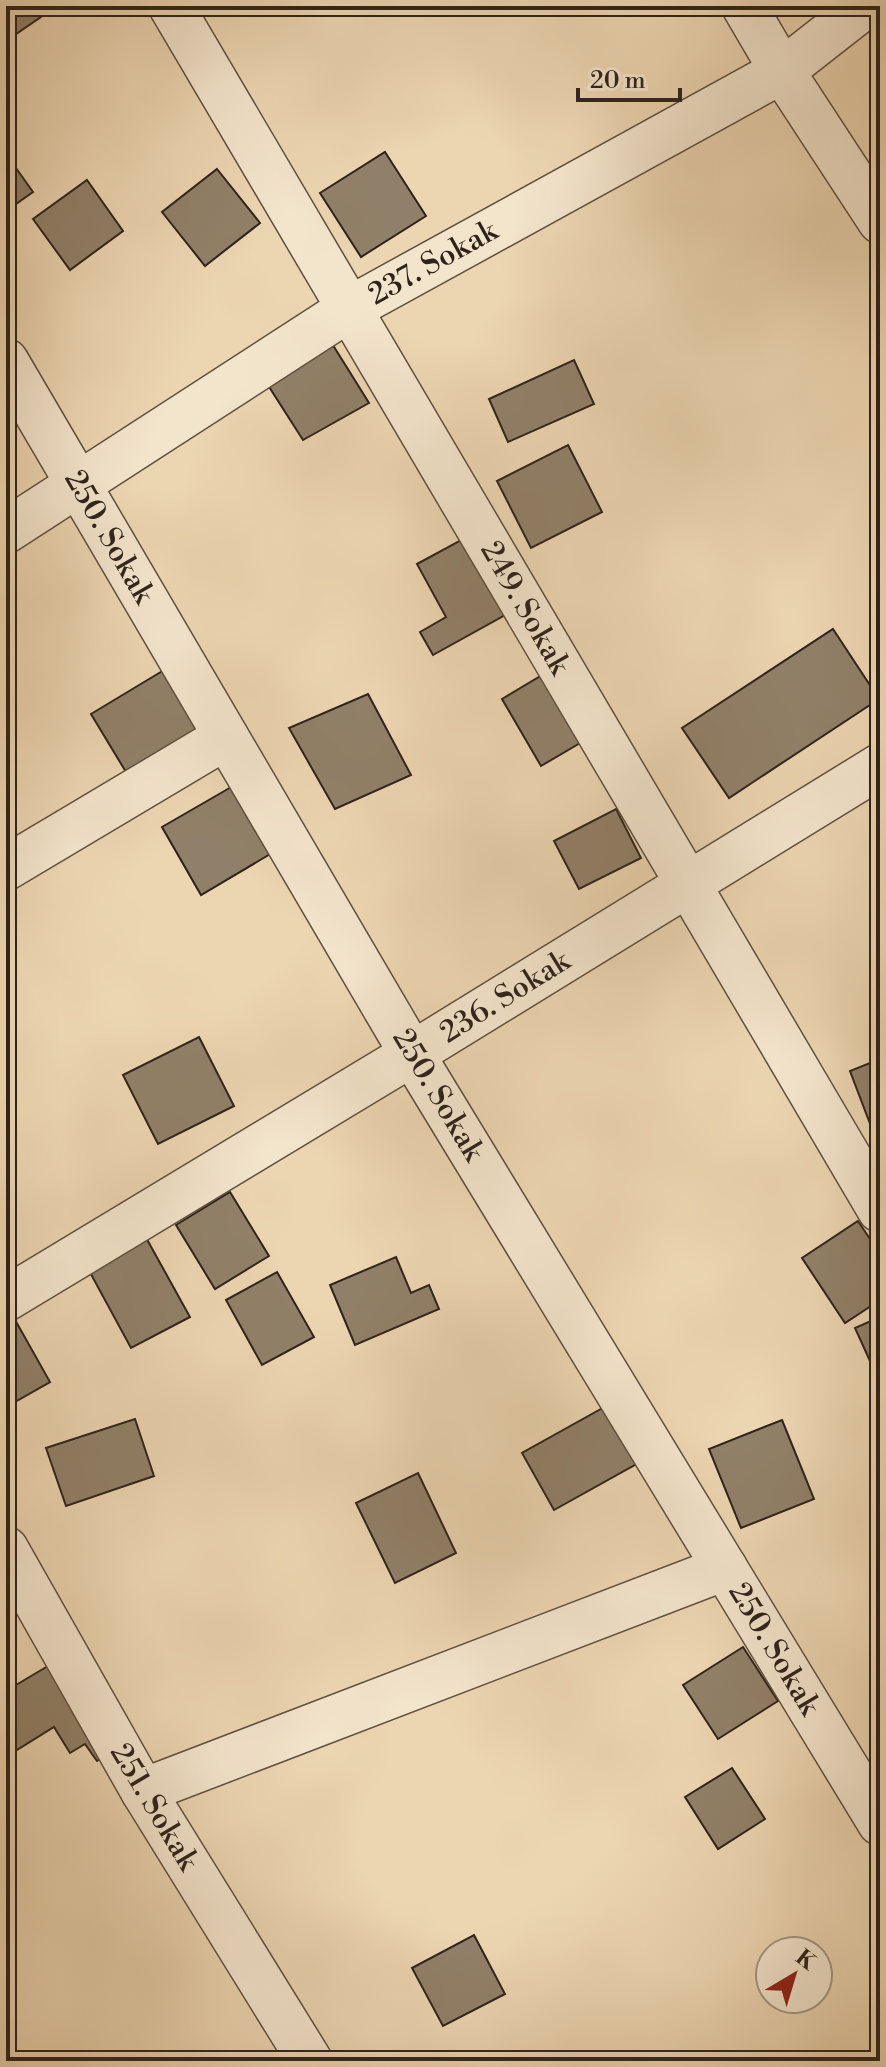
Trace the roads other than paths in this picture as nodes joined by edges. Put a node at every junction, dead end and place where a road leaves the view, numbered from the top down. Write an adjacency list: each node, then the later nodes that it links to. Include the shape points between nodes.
1 (171, 6): 6 (street, 249. Sokak)
2 (744, 6): 4 (street)
3 (865, 6): 4 (street, 237. Sokak)
4 (782, 71): 5 (street); 6 (street, 237. Sokak)
5 (880, 221)
6 (349, 309): 8 (street, 237. Sokak); 13 (street, 249. Sokak)
7 (6, 361): 8 (street, 250. Sokak)
8 (79, 486): 9 (street, 237. Sokak); 10 (street, 250. Sokak)
9 (6, 531)
10 (226, 737): 12 (street); 14 (street, 250. Sokak)
11 (880, 766): 13 (street, 236. Sokak)
12 (6, 868)
13 (688, 885): 14 (street, 236. Sokak); 15 (street, 249. Sokak)
14 (412, 1054): 16 (street, 236. Sokak); 18 (street, 250. Sokak)
15 (880, 1210)
16 (6, 1299)
17 (6, 1549): 19 (street, 251. Sokak)
18 (725, 1568): 19 (street); 20 (street, 250. Sokak)
19 (143, 1791): 21 (street, 251. Sokak)
20 (880, 1823)
21 (310, 2061)

